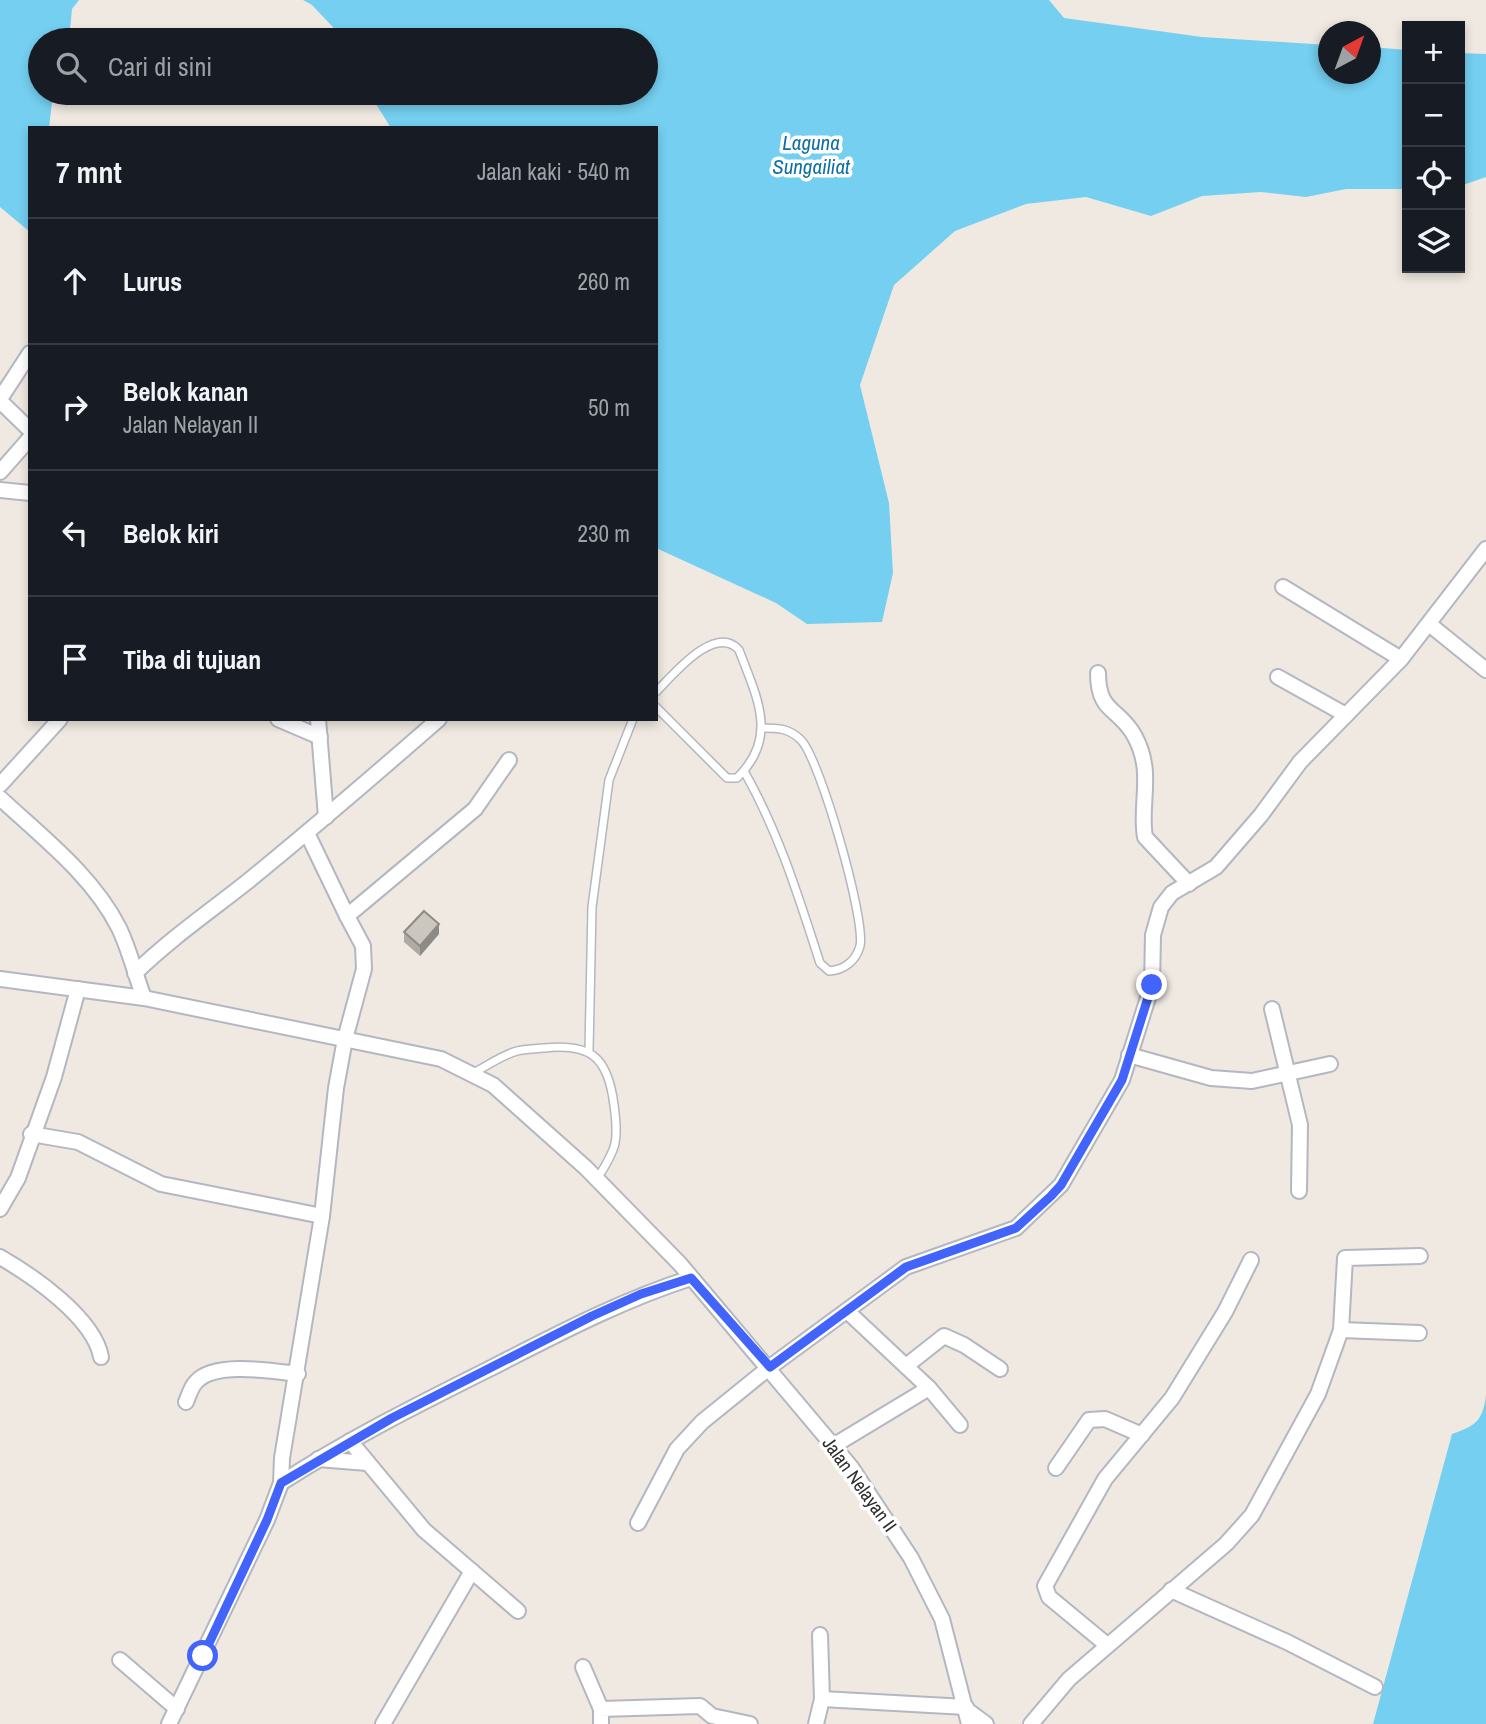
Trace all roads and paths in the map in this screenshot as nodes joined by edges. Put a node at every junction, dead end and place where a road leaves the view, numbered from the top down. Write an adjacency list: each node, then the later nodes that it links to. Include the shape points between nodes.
1 (28, 356): 2 (street)
2 (0, 400): 3 (street)
3 (28, 428)
4 (28, 440): 5 (street)
5 (0, 472)
6 (0, 490): 7 (street)
7 (28, 494)
8 (1486, 549): 10 (street)
9 (1283, 587): 11 (street)
10 (1429, 624): 11 (street); 12 (street)
11 (1401, 659): 17 (street)
12 (1485, 669)
13 (1098, 673): 31 (street, via 1098,694 1136,741 1147,780 1145,837)
14 (1278, 677): 17 (street)
15 (658, 690): 23 (lane, via 701,649 731,643 741,656)
16 (658, 709): 26 (lane, via 722,776 732,779)
17 (1346, 715): 31 (street, via 1300,762 1216,867)
18 (58, 721): 27 (street)
19 (283, 721): 24 (street)
20 (318, 721): 24 (street)
21 (437, 721): 29 (street)
22 (632, 721): 39 (lane, via 607,792 592,907)
23 (762, 728): 26 (lane, via 756,756); 26 (lane, via 786,729 811,751 858,915 860,944 841,970 829,971 820,963 787,859)
24 (320, 737): 29 (street)
25 (509, 760): 32 (street, via 475,809)
26 (744, 771)
27 (0, 785)
28 (0, 798): 33 (street, via 90,885 118,925)
29 (326, 817): 30 (street)
30 (307, 833): 32 (street); 33 (street, via 169,940)
31 (1189, 884): 40 (street, via 1172,893 1155,921 1152,985)
32 (347, 916): 38 (street, via 363,946 364,969)
33 (135, 973): 36 (street)
34 (0, 979): 35 (street, Jalan Nelayan II)
35 (78, 989): 36 (street, Jalan Nelayan II); 44 (street, via 54,1077)
36 (144, 999): 38 (street, Jalan Nelayan II)
37 (1272, 1009): 43 (street)
38 (345, 1039): 42 (street, Jalan Nelayan II, via 441,1059); 48 (street)
39 (589, 1050): 42 (lane, via 565,1046 516,1051); 45 (lane, via 605,1068 619,1136 615,1152)
40 (1129, 1055): 43 (street, via 1211,1078 1252,1081); 53 (street, via 1122,1080 1061,1185 1029,1218 1005,1232 914,1262)
41 (1330, 1064): 43 (street)
42 (473, 1073): 45 (street, Jalan Nelayan II, via 537,1122)
43 (1287, 1073): 46 (street, via 1300,1125)
44 (31, 1135): 47 (street, via 18,1178); 48 (street, via 78,1142 161,1184)
45 (597, 1179): 52 (street, Jalan Nelayan II)
46 (1299, 1191)
47 (0, 1209)
48 (322, 1216): 60 (street)
49 (1420, 1256): 54 (street, via 1345,1258)
50 (0, 1257): 56 (street, via 38,1280 90,1332)
51 (1251, 1260): 64 (street, via 1172,1398)
52 (686, 1272): 58 (street, Jalan Nelayan II); 65 (street)
53 (847, 1311): 57 (street); 58 (street)
54 (1340, 1330): 55 (street); 73 (street, via 1318,1394 1252,1515 1226,1544)
55 (1419, 1333)
56 (101, 1357)
57 (906, 1366): 59 (street, via 944,1336); 61 (street)
58 (770, 1367): 66 (street, Jalan Nelayan II); 71 (street, via 702,1422 677,1449)
59 (1000, 1369)
60 (298, 1374): 62 (street, via 251,1369 215,1373 194,1384); 70 (street)
61 (929, 1388): 63 (street); 66 (street)
62 (186, 1402)
63 (960, 1425)
64 (1142, 1435): 69 (street, via 1105,1419 1089,1420); 76 (street, via 1105,1479 1045,1586 1049,1597)
65 (350, 1441): 67 (street); 68 (street)
66 (833, 1446): 83 (street, Jalan Nelayan II, via 911,1558 942,1619)
67 (318, 1458): 68 (street); 70 (street)
68 (367, 1463): 72 (street, via 424,1530)
69 (1056, 1468)
70 (281, 1471): 81 (street, via 237,1587)
71 (638, 1522)
72 (472, 1571): 74 (street); 85 (street)
73 (1171, 1590): 76 (street); 79 (street)
74 (518, 1611)
75 (820, 1635): 80 (street)
76 (1107, 1645): 90 (street, via 1069,1679)
77 (120, 1660): 81 (street)
78 (583, 1667): 82 (street)
79 (1374, 1687)
80 (822, 1699): 83 (street); 88 (street)
81 (177, 1709): 84 (street)
82 (601, 1709): 86 (street); 87 (street, via 700,1706 712,1716)
83 (967, 1713): 89 (street)
84 (169, 1724)
85 (383, 1724)
86 (601, 1724)
87 (750, 1724)
88 (817, 1724)
89 (986, 1724)
90 (1031, 1724)

